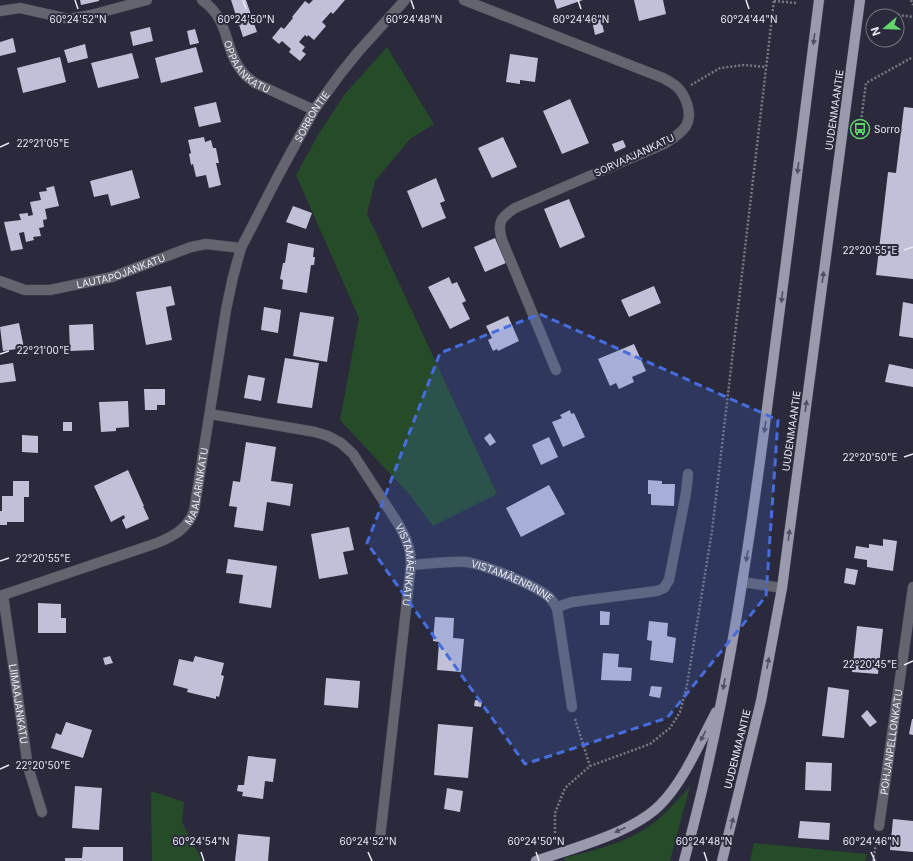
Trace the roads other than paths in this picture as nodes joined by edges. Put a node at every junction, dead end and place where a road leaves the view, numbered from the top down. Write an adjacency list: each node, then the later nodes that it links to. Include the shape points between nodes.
1 (147, 0): 7 (street, via 69,19 20,8)
2 (202, 0): 8 (street, OPPAANKATU, via 217,14 235,60 247,77)
3 (405, 0): 8 (street, SORRONTIE, via 354,57)
4 (464, 0): 11 (street, SORVAAJANKATU, via 663,78 680,90 689,113 686,126 677,136 664,144 515,208 501,219 499,229 502,240)
5 (819, 0): 15 (main road, one-way to 15, via 773,368)
6 (860, 0): 17 (main road, UUDENMAANTIE, one-way to 6)
7 (0, 11)
8 (314, 110): 9 (street, SORRONTIE)
9 (241, 248): 10 (street, LAUTAPOJANKATU, via 206,244 190,247 112,277 50,290 25,290); 12 (street, MAALARINKATU, via 226,310)
10 (0, 281)
11 (556, 370)
12 (210, 414): 14 (street, VISTAMÄENKATU, via 315,432 341,443 353,454 399,525 410,552); 18 (street, MAALARINKATU, via 194,511 184,529 157,543)
13 (688, 474): 19 (street, via 669,580 664,588 572,602)
14 (411, 565): 19 (street, VISTAMÄENRINNE, via 464,562 487,567 540,592 550,598); 24 (street, VISTAMÄENKATU)
15 (742, 582): 17 (street); 20 (main road, one-way to 20)
16 (913, 587): 23 (street, POHJANPELLONKATU)
17 (782, 588): 27 (main road, UUDENMAANTIE, one-way to 17, via 761,701)
18 (2, 595): 22 (street, LIIMAAJANKATU, via 28,767)
19 (557, 608): 21 (street, VISTAMÄENRINNE)
20 (721, 701): 25 (main road, one-way to 25, via 678,781 660,806 640,821 616,832); 26 (main road, via 700,804)
21 (572, 707)
22 (42, 812)
23 (879, 826)
24 (380, 838)
25 (536, 861)
26 (684, 861)
27 (722, 861)

